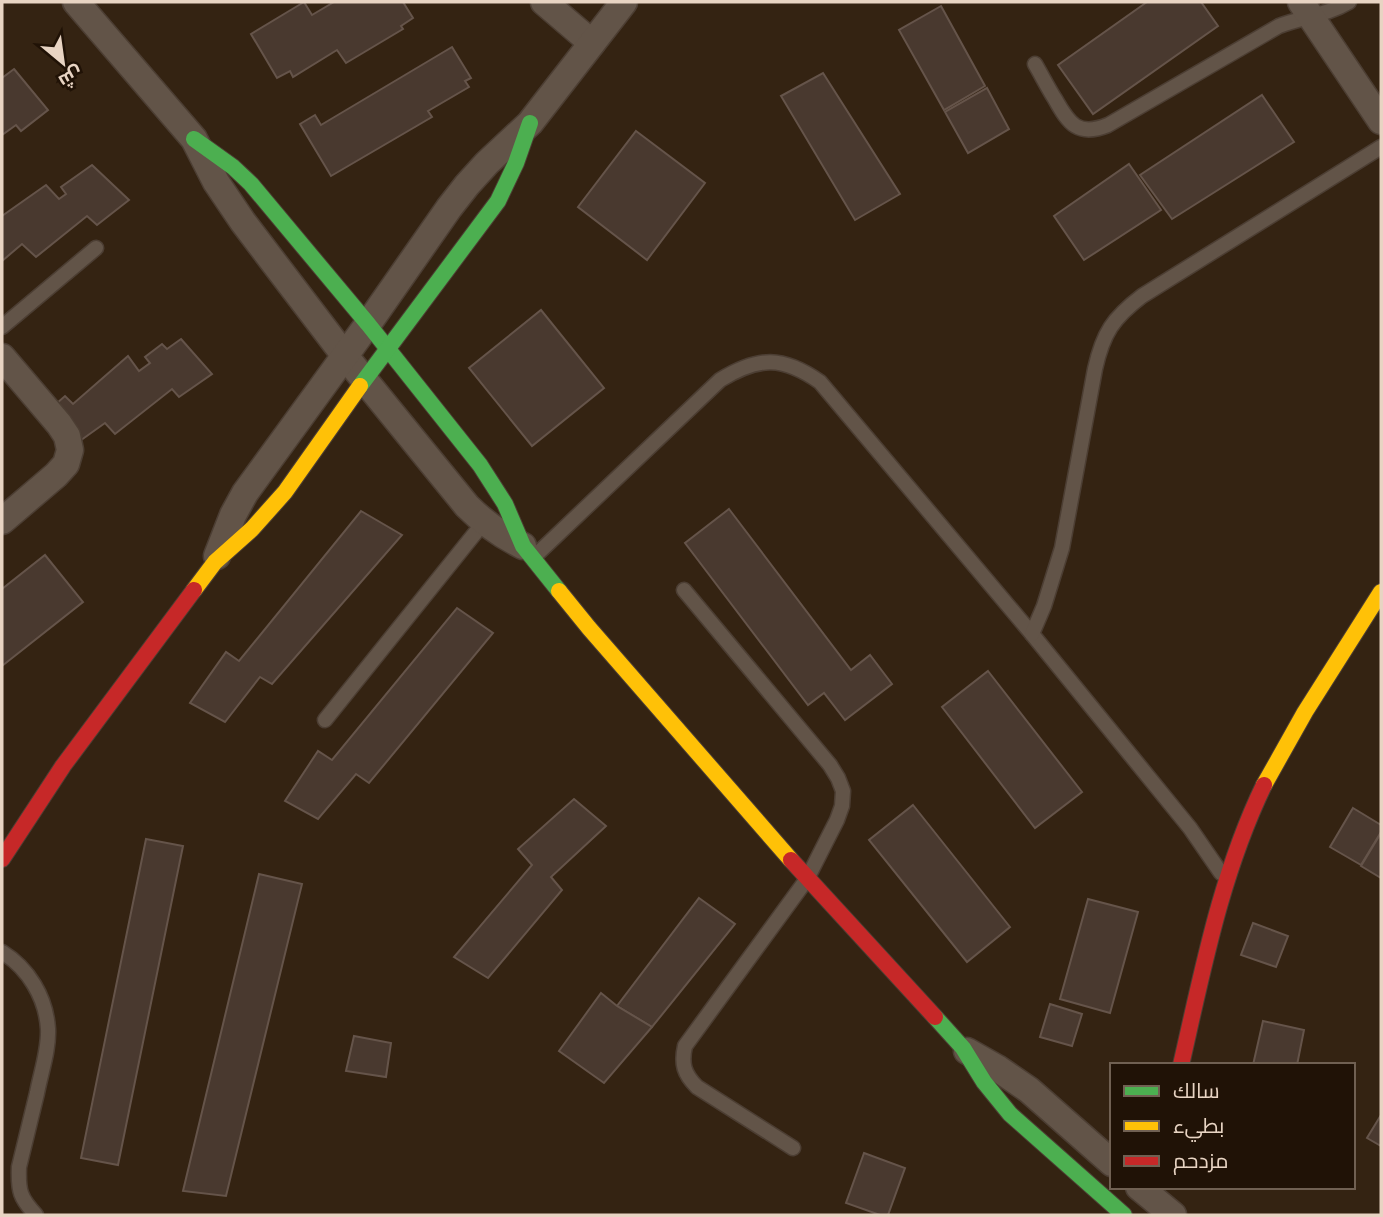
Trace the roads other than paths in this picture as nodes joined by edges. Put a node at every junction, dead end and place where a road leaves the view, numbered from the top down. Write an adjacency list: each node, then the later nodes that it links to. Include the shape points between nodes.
1 (76, 2): 10 (street)
2 (544, 2): 6 (street)
3 (624, 2): 6 (street)
4 (1349, 2): 5 (lane, via 1334,10)
5 (1306, 10): 7 (lane, via 1097,130 1084,130 1064,117); 8 (street)
6 (592, 43): 9 (street)
7 (1035, 64)
8 (1381, 121)
9 (530, 123): 13 (street, via 467,185); 15 (street, via 523,150 498,201)
10 (194, 139): 13 (street, via 251,184); 16 (street, via 229,203)
11 (1381, 147): 25 (lane, via 1142,296 1110,327 1095,369 1062,548)
12 (96, 248): 14 (lane)
13 (368, 324): 15 (street); 16 (street)
14 (2, 327)
15 (387, 349): 18 (street); 21 (street, via 493,484)
16 (345, 356): 18 (street); 22 (street, via 245,493)
17 (2, 357): 19 (street, via 59,424 70,450 56,475)
18 (365, 380): 20 (street); 22 (street, via 269,511)
19 (2, 521)
20 (484, 522): 21 (street); 26 (lane)
21 (528, 552): 25 (lane, via 720,380 760,363 782,363 820,382); 28 (street)
22 (215, 562): 27 (street, via 63,766)
23 (684, 590): 28 (lane, via 838,778 842,806)
24 (1381, 592): 29 (street, via 1279,757)
25 (1032, 634): 29 (lane, via 1190,828)
26 (325, 720)
27 (2, 859)
28 (807, 879): 31 (street); 33 (lane, via 685,1046 682,1058 697,1087)
29 (1226, 880): 32 (street)
30 (2, 952): 37 (lane, via 31,979 48,1028 46,1055 19,1167 24,1202)
31 (963, 1048): 34 (street, via 1029,1090); 38 (street, via 1010,1114)
32 (1181, 1063)
33 (793, 1148)
34 (1110, 1161)
35 (1141, 1189): 38 (street)
36 (1143, 1189): 39 (street)
37 (36, 1215)
38 (1126, 1215)
39 (1173, 1215)

